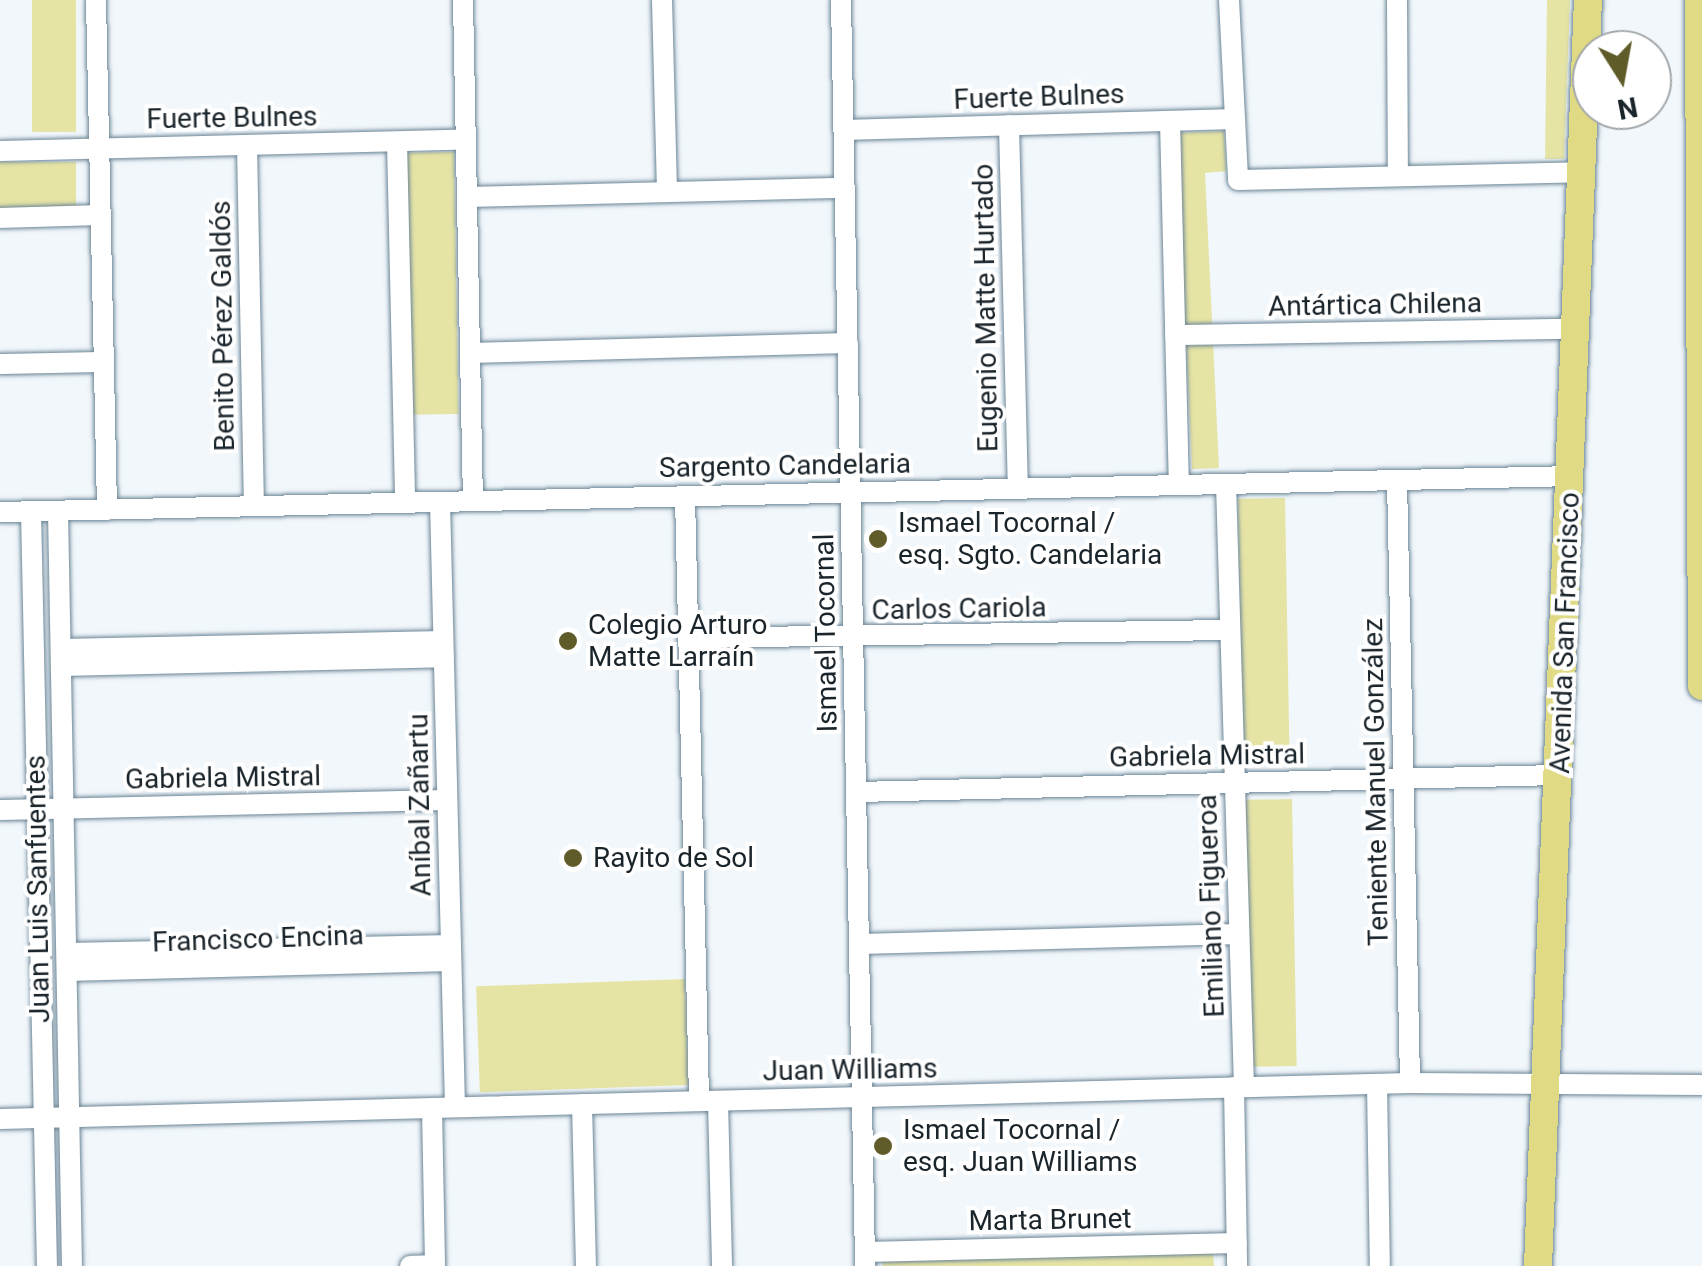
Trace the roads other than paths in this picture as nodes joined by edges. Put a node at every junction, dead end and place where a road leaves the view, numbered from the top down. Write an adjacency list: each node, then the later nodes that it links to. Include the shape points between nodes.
1 (96, 0): 16 (street)
2 (463, 0): 13 (street)
3 (662, 0): 22 (street)
4 (841, 0): 12 (street, Ismael Tocornal)
5 (1230, 0): 9 (street)
6 (1397, 0): 19 (street)
7 (1588, 0): 18 (main road, Avenida San Francisco)
8 (1699, 0): 21 (main road)
9 (1236, 119): 10 (street, Fuerte Bulnes); 19 (street, via 1238,180)
10 (1170, 121): 11 (street, Fuerte Bulnes); 27 (street)
11 (1008, 125): 12 (street, Fuerte Bulnes); 36 (street, Eugenio Matte Hurtado)
12 (844, 130): 20 (street, Ismael Tocornal)
13 (466, 140): 14 (street, Fuerte Bulnes); 23 (street)
14 (397, 142): 15 (street, Fuerte Bulnes); 41 (street)
15 (247, 145): 16 (street, Fuerte Bulnes); 43 (street, Benito Pérez Galdós)
16 (99, 149): 17 (street, Fuerte Bulnes); 24 (street)
17 (0, 152)
18 (1582, 172): 19 (street); 26 (main road, Avenida San Francisco)
19 (1398, 176)
20 (845, 188): 22 (street); 28 (street, Ismael Tocornal)
21 (1701, 191): 42 (main road)
22 (666, 192): 23 (street)
23 (467, 197): 29 (street)
24 (100, 215): 25 (street); 30 (street)
25 (0, 218)
26 (1576, 329): 27 (street, Antártica Chilena); 32 (main road, Avenida San Francisco)
27 (1175, 335): 35 (street)
28 (848, 343): 29 (street); 37 (street, Ismael Tocornal)
29 (470, 354): 39 (street)
30 (103, 362): 31 (street); 44 (street)
31 (0, 364)
32 (1571, 476): 33 (street, Sargento Candelaria); 54 (main road, Avenida San Francisco)
33 (1397, 480): 34 (street, Sargento Candelaria); 55 (street, Teniente Manuel González)
34 (1226, 484): 35 (street, Sargento Candelaria); 48 (street, Emiliano Figueroa)
35 (1179, 485): 36 (street, Sargento Candelaria)
36 (1018, 488): 37 (street, Sargento Candelaria)
37 (851, 492): 38 (street, Sargento Candelaria); 49 (street, Ismael Tocornal)
38 (685, 496): 39 (street, Sargento Candelaria); 50 (street)
39 (473, 501): 40 (street, Sargento Candelaria)
40 (440, 502): 41 (street, Sargento Candelaria); 51 (street, Aníbal Zañartu)
41 (404, 503): 43 (street, Sargento Candelaria)
42 (1701, 504): 53 (main road)
43 (254, 506): 44 (street, Sargento Candelaria)
44 (106, 510): 46 (street, Sargento Candelaria)
45 (31, 511): 46 (street, Sargento Candelaria); 47 (street, Sargento Candelaria); 61 (street, Juan Luis Sanfuentes)
46 (58, 511): 52 (street, Juan Luis Sanfuentes)
47 (0, 512)
48 (1230, 630): 49 (street, Carlos Cariola); 56 (street, Emiliano Figueroa)
49 (854, 637): 50 (street, Carlos Cariola); 57 (street, Ismael Tocornal)
50 (688, 638): 72 (street)
51 (443, 649): 52 (street); 58 (street, Aníbal Zañartu)
52 (61, 657): 59 (street, Juan Luis Sanfuentes)
53 (1702, 686)
54 (1560, 775): 55 (street, Gabriela Mistral); 66 (main road, Avenida San Francisco)
55 (1403, 778): 56 (street, Gabriela Mistral); 67 (street, Teniente Manuel González)
56 (1235, 783): 57 (street, Gabriela Mistral); 62 (street, Emiliano Figueroa)
57 (857, 792): 63 (street, Ismael Tocornal)
58 (447, 800): 59 (street, Gabriela Mistral); 64 (street, Aníbal Zañartu)
59 (64, 809): 61 (street, Gabriela Mistral); 65 (street, Juan Luis Sanfuentes)
60 (0, 810): 61 (street, Gabriela Mistral)
61 (38, 810): 77 (street, Juan Luis Sanfuentes)
62 (1239, 934): 63 (street); 70 (street, Emiliano Figueroa)
63 (860, 944): 71 (street, Ismael Tocornal)
64 (451, 953): 65 (street, Francisco Encina); 74 (street, Aníbal Zañartu)
65 (67, 962): 76 (street, Juan Luis Sanfuentes)
66 (1548, 1082): 67 (street, Juan Williams); 69 (street, Juan Williams); 89 (main road, Avenida San Francisco)
67 (1410, 1083): 68 (street, Juan Williams)
68 (1377, 1084): 70 (street, Juan Williams); 88 (street)
69 (1702, 1085)
70 (1239, 1087): 71 (street, Juan Williams); 79 (street, Emiliano Figueroa)
71 (862, 1097): 72 (street, Juan Williams); 80 (street, Ismael Tocornal)
72 (709, 1101): 73 (street, Juan Williams); 86 (street)
73 (582, 1104): 74 (street, Juan Williams); 85 (street)
74 (455, 1107): 75 (street, Juan Williams)
75 (432, 1108): 76 (street, Juan Williams); 84 (street)
76 (70, 1117): 77 (street, Juan Williams); 82 (street, Juan Luis Sanfuentes)
77 (44, 1118): 78 (street, Juan Williams); 81 (street, Juan Luis Sanfuentes)
78 (0, 1119)
79 (1237, 1243): 80 (street, Marta Brunet); 87 (street, Emiliano Figueroa)
80 (865, 1259)
81 (47, 1266)
82 (72, 1266)
83 (410, 1266): 84 (street)
84 (435, 1266)
85 (586, 1266)
86 (722, 1266)
87 (1237, 1266)
88 (1380, 1266)
89 (1538, 1266)

